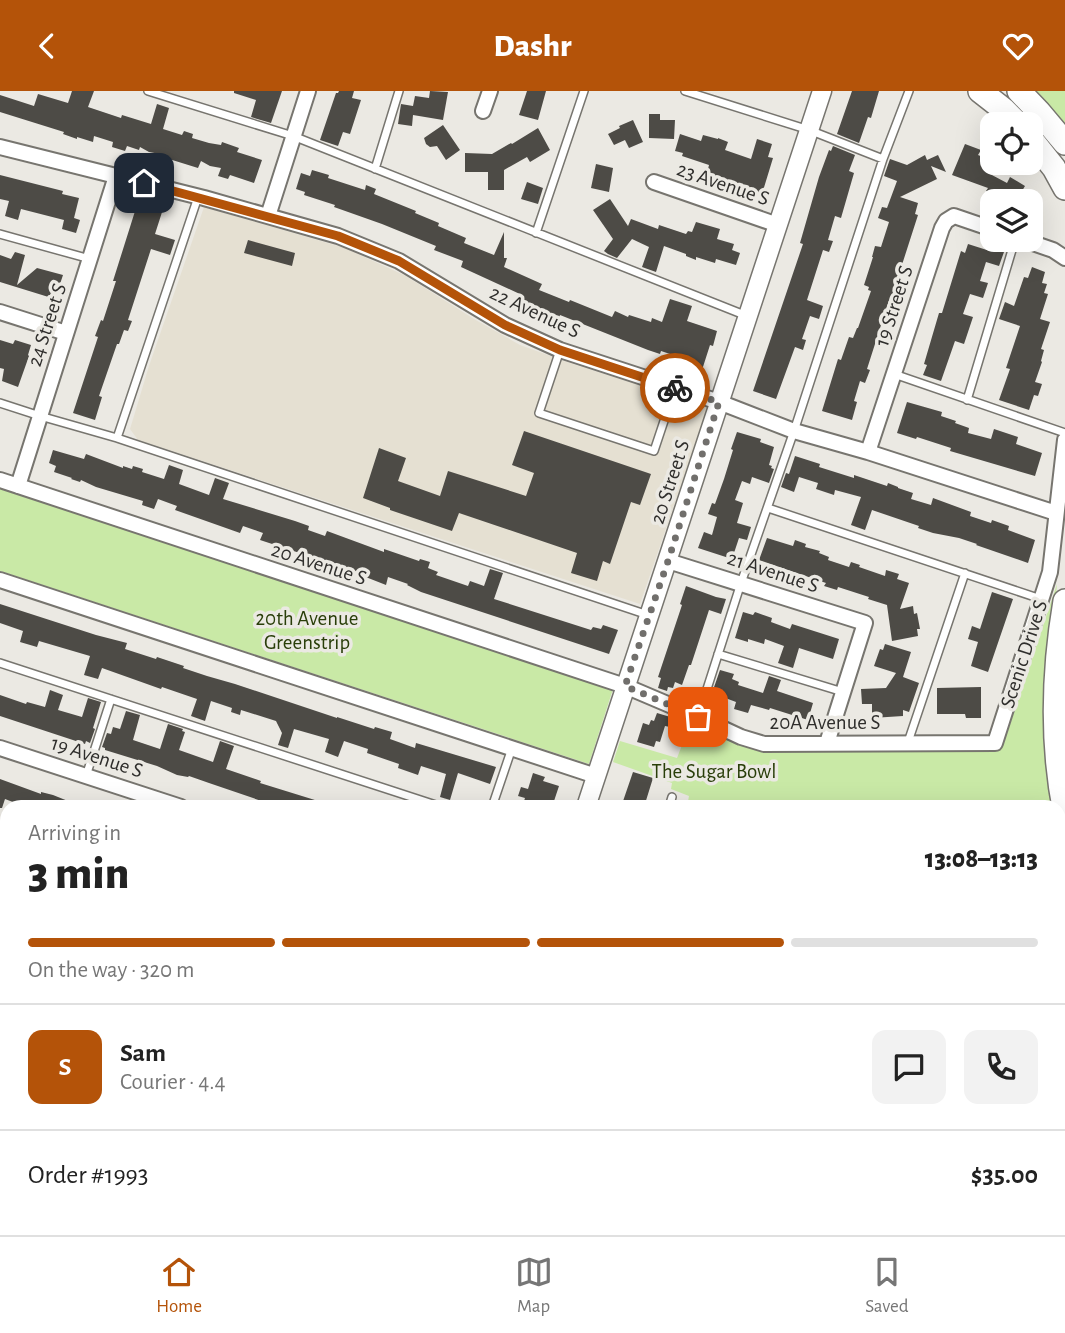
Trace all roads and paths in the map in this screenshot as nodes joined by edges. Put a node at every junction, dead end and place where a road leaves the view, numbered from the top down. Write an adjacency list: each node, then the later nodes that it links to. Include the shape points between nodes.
1 (148, 91): 14 (lane)
2 (308, 91): 14 (street)
3 (399, 91): 19 (lane)
4 (490, 91): 11 (street)
5 (584, 91): 27 (lane)
6 (685, 91): 13 (lane)
7 (822, 91): 13 (street, 20 Street S)
8 (909, 91): 18 (lane)
9 (981, 91): 12 (main road)
10 (1019, 91): 15 (main road)
11 (483, 111)
12 (1006, 112)
13 (809, 130): 18 (lane); 25 (street, 20 Street S)
14 (293, 136): 19 (lane); 24 (street)
15 (1065, 143)
16 (0, 147): 20 (street, 22 Avenue S)
17 (1043, 154): 22 (main road)
18 (883, 159): 43 (lane)
19 (374, 169): 27 (lane)
20 (116, 176): 23 (street, 22 Avenue S); 32 (street, 24 Street S)
21 (654, 182): 25 (street, 23 Avenue S)
22 (1065, 188)
23 (198, 197): 24 (street, 22 Avenue S); 45 (lane)
24 (268, 216): 36 (street, 22 Avenue S, via 338,236 399,261 505,325)
25 (778, 225): 34 (street, 20 Street S)
26 (980, 225): 37 (street, 19 Street S, via 954,216 946,221)
27 (536, 233): 34 (lane)
28 (0, 234): 32 (lane)
29 (1043, 247): 31 (street)
30 (1011, 252): 39 (lane)
31 (1065, 258)
32 (90, 259): 35 (street, 24 Street S)
33 (0, 311): 35 (street)
34 (748, 316): 40 (street, 20 Street S)
35 (66, 333): 42 (street, 24 Street S)
36 (560, 350): 38 (street, 22 Avenue S); 38 (lane, via 539,413 654,451)
37 (894, 375): 39 (lane); 47 (street, 19 Street S)
38 (675, 388): 40 (street, 22 Avenue S)
39 (967, 400): 44 (lane)
40 (719, 402): 43 (street, 22 Avenue S); 52 (street, 20 Street S)
41 (0, 403): 42 (lane)
42 (40, 416): 45 (lane); 49 (street, 24 Street S)
43 (794, 431): 47 (street, 22 Avenue S); 50 (lane)
44 (1065, 433)
45 (117, 438): 58 (lane)
46 (1065, 440): 51 (street, Scenic Drive S)
47 (869, 451): 51 (street, 22 Avenue S)
48 (0, 481): 49 (street, 20 Avenue S)
49 (18, 486): 61 (street, 20 Avenue S)
50 (768, 508): 53 (lane); 55 (lane)
51 (1056, 513): 56 (street, Scenic Drive S, via 1050,572)
52 (668, 561): 55 (street, 21 Avenue S); 58 (street, 20 Street S)
53 (965, 573): 56 (lane); 65 (lane)
54 (0, 580): 69 (street)
55 (741, 583): 59 (lane); 62 (street, 21 Avenue S, via 865,624)
56 (1041, 599): 67 (street, Scenic Drive S)
57 (1065, 601): 78 (main road, Scenic Drive S, via 1055,719)
58 (649, 615): 61 (street, 20 Street S)
59 (718, 654): 62 (lane); 64 (lane)
60 (0, 663): 63 (lane)
61 (625, 686): 64 (street, 20A Avenue S); 71 (street, 20 Street S)
62 (843, 692): 66 (street)
63 (111, 699): 70 (lane); 74 (lane)
64 (698, 717): 66 (street, 20A Avenue S, via 764,744)
65 (908, 742): 66 (street, 20A Avenue S); 67 (street, 20A Avenue S)
66 (827, 743)
67 (995, 743)
68 (0, 748): 70 (street, 19 Avenue S)
69 (512, 748): 71 (street); 75 (lane)
70 (86, 776): 73 (street, 19 Avenue S)
71 (596, 776): 76 (street, 20 Street S)
72 (671, 797): 77 (lane)
73 (160, 800)
74 (421, 800)
75 (494, 800)
76 (588, 800)
77 (670, 800)
78 (1063, 800)

